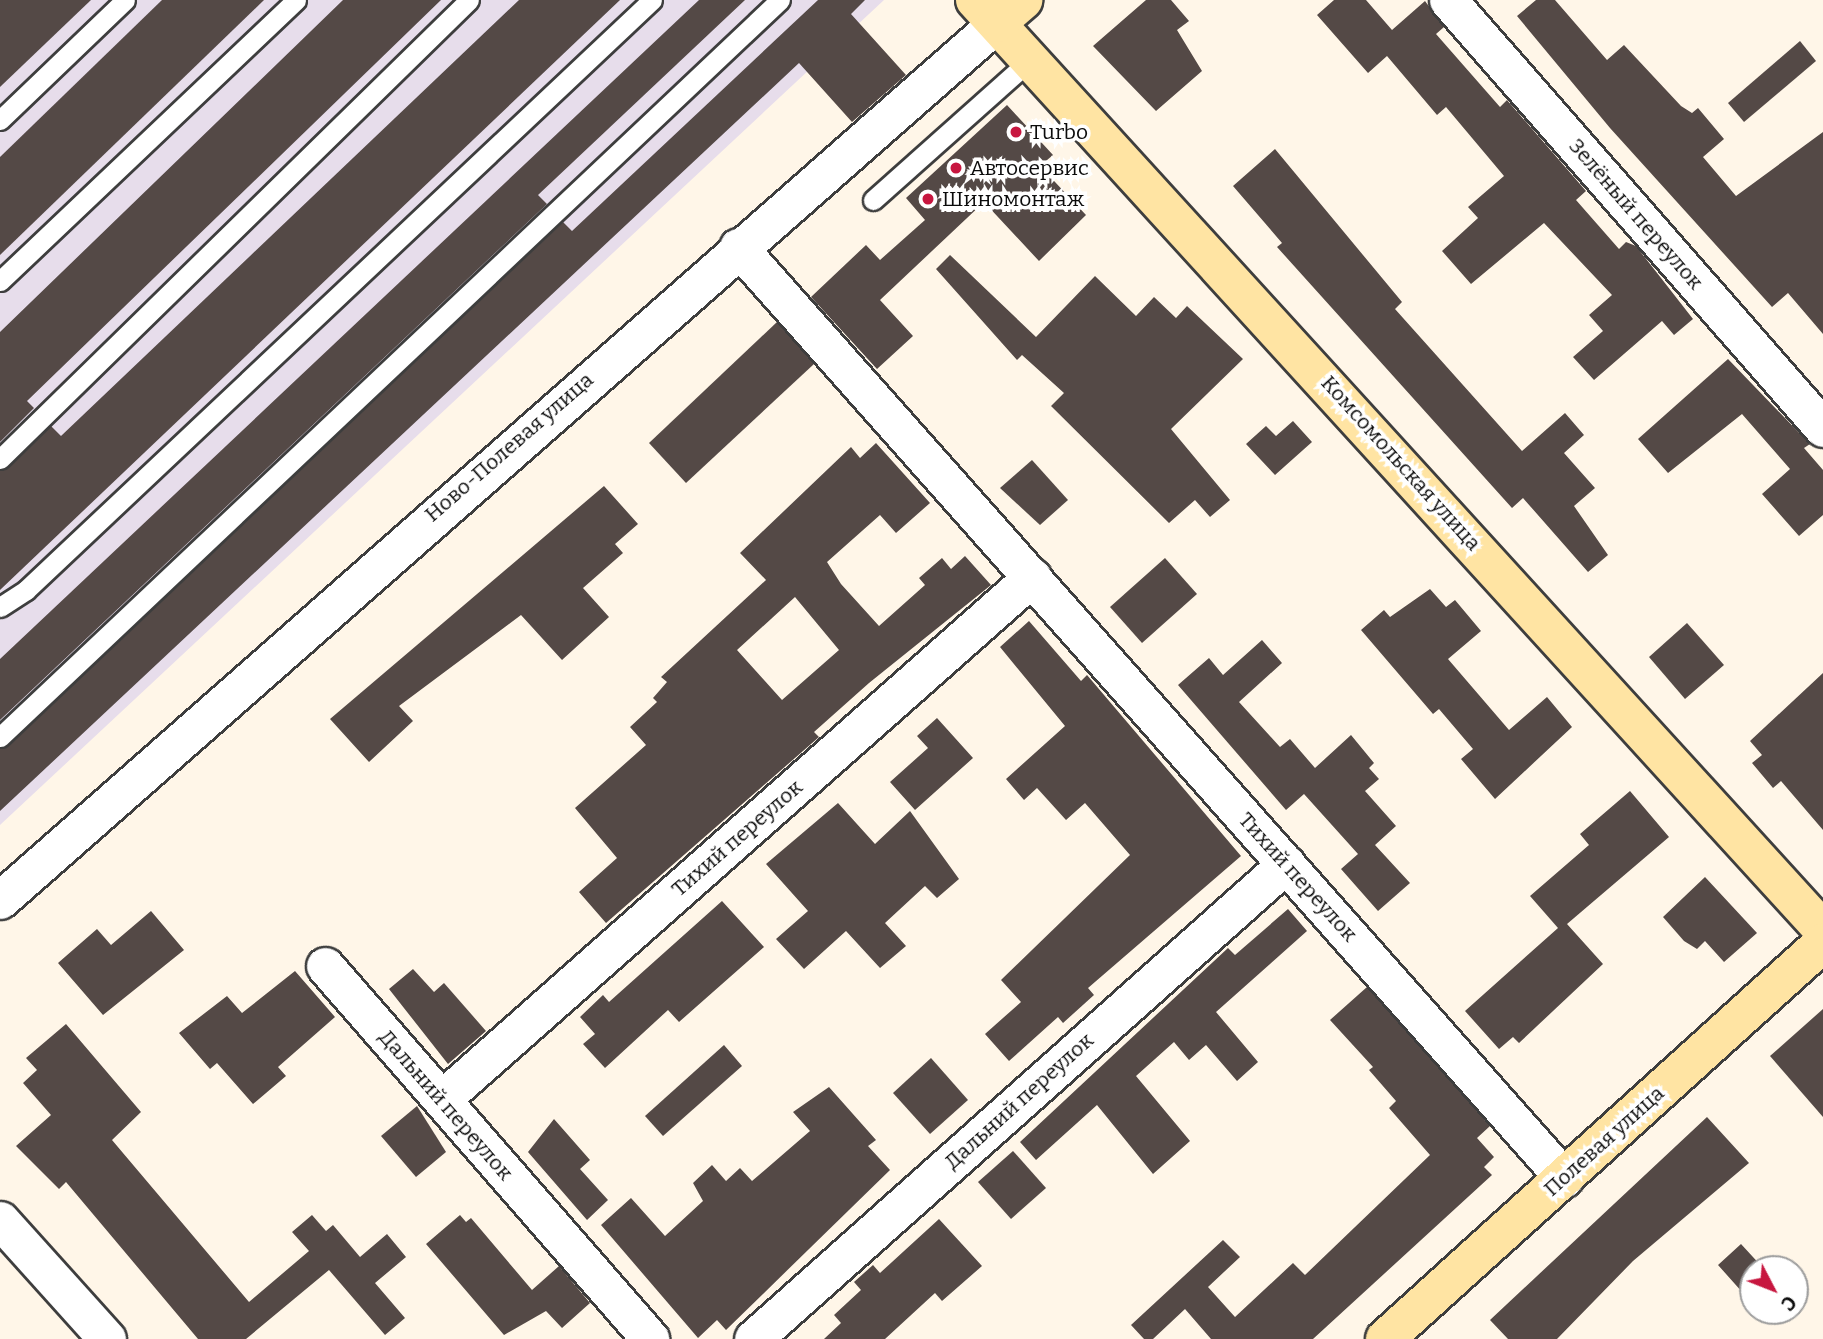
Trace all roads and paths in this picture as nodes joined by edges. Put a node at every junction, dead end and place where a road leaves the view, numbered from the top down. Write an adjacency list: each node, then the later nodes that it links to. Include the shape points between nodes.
1 (125, 0): 9 (lane)
2 (296, 0): 12 (lane)
3 (469, 0): 14 (lane)
4 (652, 0): 16 (lane, via 26,590)
5 (780, 0): 17 (lane)
6 (1448, 0): 13 (street, Зелёный переулок)
7 (998, 8): 8 (street, Комсомольская улица); 11 (street, Ново-Полевая улица)
8 (1031, 59): 10 (lane); 20 (street, Комсомольская улица)
9 (0, 120)
10 (873, 200)
11 (738, 247): 15 (street, Тихий переулок); 19 (street, Ново-Полевая улица)
12 (0, 281)
13 (1823, 428)
14 (0, 459)
15 (1032, 577): 18 (street, Тихий переулок); 23 (street, Тихий переулок)
16 (0, 607)
17 (0, 737)
18 (1286, 864): 24 (street, Тихий переулок); 28 (street, Дальний переулок)
19 (0, 900)
20 (1823, 930)
21 (1823, 943): 24 (street, Полевая улица)
22 (325, 966): 23 (street, Дальний переулок)
23 (442, 1098): 27 (street, Дальний переулок)
24 (1564, 1178): 29 (street, Полевая улица)
25 (0, 1220): 26 (street)
26 (107, 1339)
27 (650, 1339)
28 (753, 1339)
29 (1385, 1339)

